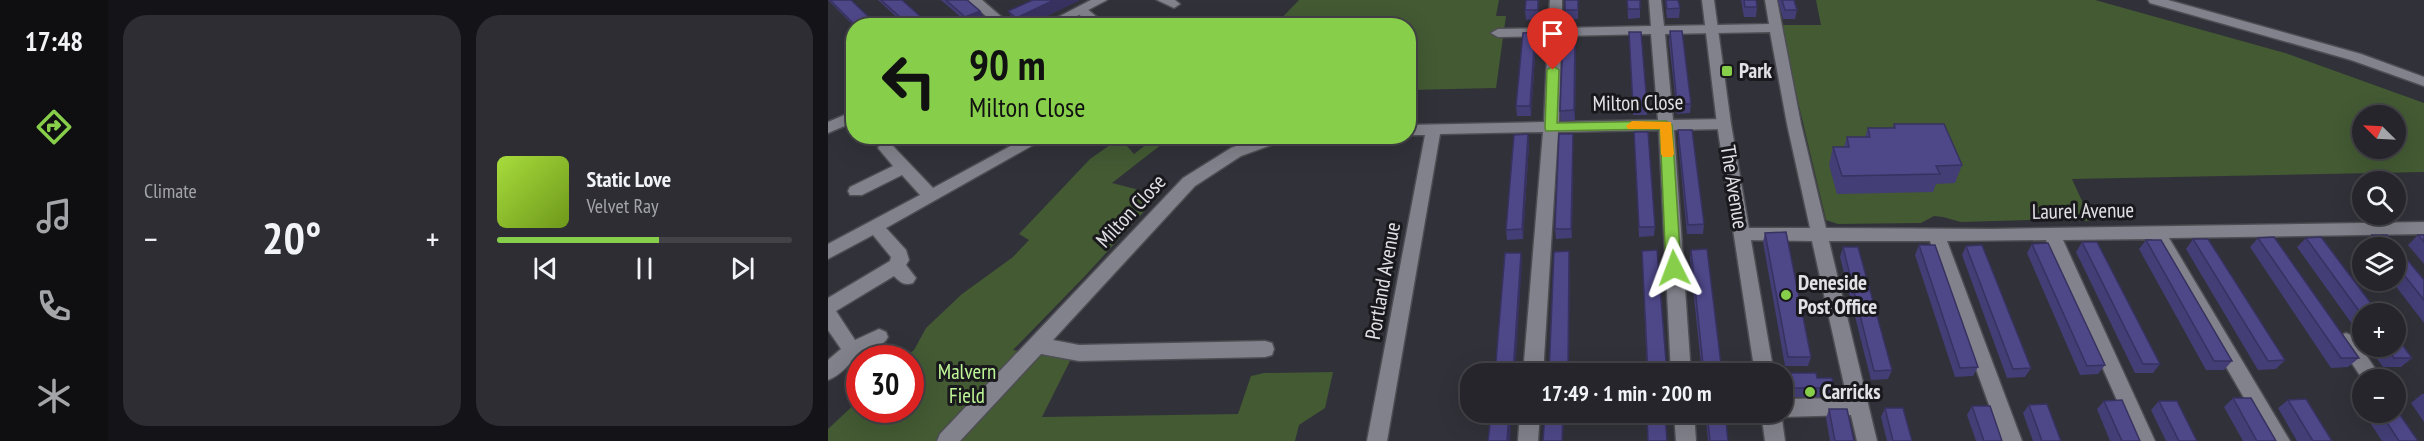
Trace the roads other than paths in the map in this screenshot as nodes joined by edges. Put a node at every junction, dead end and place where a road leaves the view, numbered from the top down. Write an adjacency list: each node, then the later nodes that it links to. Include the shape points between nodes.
1 (974, 0): 9 (street)
2 (1101, 0): 8 (street)
3 (1556, 0): 15 (street)
4 (1655, 0): 14 (street)
5 (1708, 0): 13 (street, The Avenue)
6 (1771, 0): 12 (street)
7 (2154, 0): 17 (street, via 2356,57)
8 (1080, 10): 10 (street); 11 (street)
9 (996, 18)
10 (1064, 18)
11 (1090, 18)
12 (1778, 28): 13 (street); 38 (street)
13 (1712, 29): 14 (street); 19 (street, The Avenue)
14 (1658, 30): 15 (street); 20 (street)
15 (1555, 32): 16 (street); 22 (street)
16 (1498, 33)
17 (2424, 82)
18 (846, 120): 21 (street)
19 (1724, 124): 20 (street, Milton Close); 37 (street, The Avenue)
20 (1666, 125): 22 (street, Milton Close); 53 (street)
21 (828, 128)
22 (1551, 128): 24 (street, Milton Close); 52 (street)
23 (1416, 130): 24 (street, Milton Close)
24 (1433, 130): 63 (street, Portland Avenue)
25 (1027, 144): 30 (street)
26 (1258, 144): 49 (street, Milton Close, via 1236,152 1189,182)
27 (886, 148): 28 (street)
28 (904, 167): 29 (street); 30 (street)
29 (856, 191)
30 (930, 195): 31 (street)
31 (874, 225): 42 (street); 43 (street, via 900,255 902,272)
32 (2375, 228): 33 (street, Laurel Avenue); 34 (street, Laurel Avenue); 40 (street)
33 (2424, 228)
34 (2265, 230): 35 (street, Laurel Avenue); 41 (street)
35 (2157, 232): 36 (street, Laurel Avenue); 70 (street)
36 (2051, 233): 39 (street, Laurel Avenue); 69 (street)
37 (1742, 234): 38 (street, Laurel Avenue); 54 (street, The Avenue)
38 (1818, 235): 39 (street, Laurel Avenue); 57 (street)
39 (1936, 235): 68 (street)
40 (2382, 237)
41 (2278, 249)
42 (828, 252)
43 (828, 306)
44 (828, 315): 47 (street)
45 (2333, 323): 55 (street)
46 (879, 337): 48 (street)
47 (848, 345)
48 (864, 345)
49 (1037, 345): 50 (street, via 1079,353); 62 (street, Milton Close)
50 (1265, 349)
51 (846, 356): 56 (street)
52 (1534, 363)
53 (1680, 363)
54 (1763, 363)
55 (2366, 369)
56 (828, 372)
57 (1859, 406): 58 (street); 67 (street)
58 (1793, 408)
59 (1529, 423): 64 (street)
60 (1685, 423): 65 (street)
61 (1773, 423): 66 (street)
62 (946, 441)
63 (1377, 441)
64 (1528, 441)
65 (1686, 441)
66 (1775, 441)
67 (1867, 441)
68 (2012, 441)
69 (2145, 441)
70 (2280, 441)

